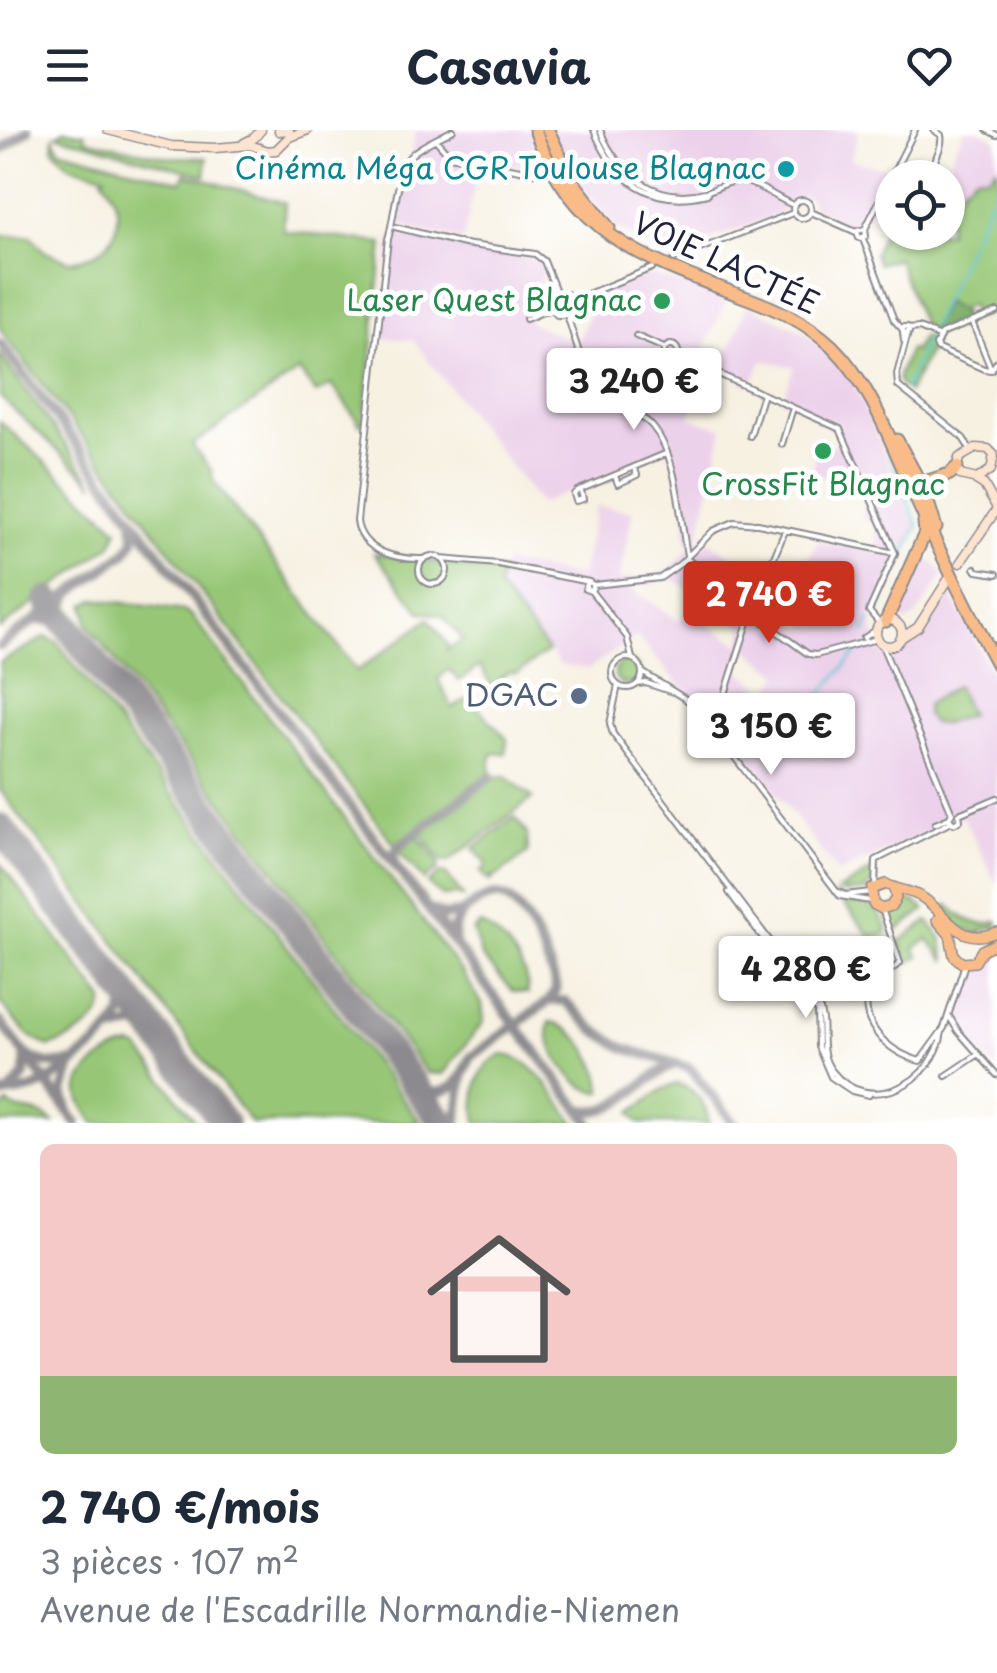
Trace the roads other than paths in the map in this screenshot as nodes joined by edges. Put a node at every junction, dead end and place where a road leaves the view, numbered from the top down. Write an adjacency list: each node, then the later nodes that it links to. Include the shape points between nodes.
1 (108, 130): 15 (street, via 184,147)
2 (279, 130): 3 (street); 14 (street)
3 (289, 130)
4 (308, 130): 14 (street)
5 (453, 130): 13 (street)
6 (597, 130): 20 (street, via 604,155); 21 (street)
7 (915, 130): 17 (street)
8 (934, 130): 18 (street, via 942,141)
9 (986, 130): 12 (street)
10 (538, 131): 52 (highway, VOIE LACTÉE, via 609,228 664,260 778,304 830,336 856,364); 63 (highway, VOIE LACTÉE, via 551,170 570,198 616,242 777,310 831,346 867,394)
11 (260, 132): 15 (street); 16 (street)
12 (997, 135)
13 (436, 140): 19 (street, via 450,156); 29 (street, via 406,159)
14 (282, 143): 16 (street, via 272,151)
15 (230, 147): 16 (street)
16 (260, 148)
17 (900, 160)
18 (934, 160)
19 (535, 174)
20 (620, 174): 21 (street); 23 (street)
21 (628, 174): 24 (street)
22 (753, 187): 23 (street, via 681,198); 24 (street, via 738,181 686,195); 25 (street)
23 (639, 188): 24 (street)
24 (650, 188)
25 (793, 204): 27 (street, via 806,200); 28 (street)
26 (875, 210): 30 (street)
27 (810, 212): 28 (street, via 802,218); 31 (street)
28 (793, 213): 33 (street)
29 (394, 226): 35 (street, via 535,254); 70 (street, via 356,521 368,543)
30 (865, 229): 31 (street); 32 (street)
31 (857, 232): 32 (street)
32 (863, 238): 42 (street)
33 (674, 259)
34 (652, 268): 36 (street)
35 (558, 294): 36 (street); 37 (street)
36 (573, 300): 39 (street)
37 (551, 309): 39 (street); 40 (street)
38 (997, 312): 41 (street)
39 (566, 315): 51 (street, via 596,388)
40 (526, 319)
41 (972, 322): 44 (street); 48 (street)
42 (905, 330): 44 (street, via 919,328); 55 (street, via 900,389)
43 (636, 336): 45 (street)
44 (940, 338): 48 (street, via 938,349)
45 (664, 352): 46 (street, via 671,359); 46 (street, via 674,345); 51 (street)
46 (677, 354): 49 (street)
47 (997, 362): 48 (street)
48 (991, 370)
49 (762, 396): 50 (street); 53 (street)
50 (793, 409): 54 (street); 66 (street, via 844,433)
51 (634, 413): 56 (street, via 654,428)
52 (892, 432): 58 (highway, via 921,480); 64 (highway, VOIE LACTÉE)
53 (750, 436)
54 (782, 444)
55 (970, 449): 57 (street); 58 (street)
56 (665, 454): 61 (street, via 618,484 614,476); 67 (street, via 682,503)
57 (996, 454): 59 (street)
58 (958, 471): 60 (street); 64 (highway, via 927,492)
59 (987, 474): 60 (street); 62 (street)
60 (974, 479): 62 (street)
61 (581, 491)
62 (996, 507): 72 (street)
63 (924, 517): 74 (highway, via 925,534); 78 (highway, VOIE LACTÉE)
64 (936, 528): 85 (highway, VOIE LACTÉE)
65 (785, 531): 66 (street); 67 (street, via 728,523); 80 (street)
66 (896, 553): 82 (street, via 869,611)
67 (687, 557): 79 (street, via 655,580); 80 (street)
68 (424, 559): 69 (street); 70 (street); 73 (street)
69 (441, 559): 71 (street); 76 (street)
70 (407, 560): 73 (street)
71 (464, 560): 76 (street); 79 (street)
72 (962, 560)
73 (419, 568): 76 (street, via 422,580 432,584)
74 (909, 568): 78 (highway, via 928,554 938,557); 82 (highway)
75 (975, 568): 77 (street)
76 (447, 571)
77 (997, 574)
78 (950, 577): 81 (street); 90 (highway, VOIE LACTÉE)
79 (590, 587): 86 (street, via 627,636)
80 (752, 610): 82 (street, via 816,656); 95 (street, via 720,713)
81 (920, 622): 82 (street, via 909,628); 83 (street)
82 (883, 625): 83 (street); 84 (street); 88 (street)
83 (901, 638): 84 (street)
84 (891, 646): 88 (street)
85 (997, 650)
86 (628, 651): 87 (street); 89 (street)
87 (623, 658): 89 (street); 93 (street, via 612,672)
88 (886, 658): 97 (street)
89 (632, 659): 91 (street)
90 (997, 664)
91 (642, 672): 92 (street); 94 (street)
92 (637, 684): 93 (street); 94 (street)
93 (618, 685): 111 (street, via 610,730 820,1009 822,1047 832,1070 853,1089 896,1090 927,1066)
94 (682, 694): 95 (street)
95 (710, 724): 100 (street)
96 (996, 797): 97 (street)
97 (953, 817): 98 (street); 99 (street, via 879,858)
98 (935, 824)
99 (879, 888): 100 (street); 100 (street, via 845,900); 101 (main road); 102 (main road); 104 (main road, via 924,898)
100 (836, 891)
101 (895, 901): 102 (main road); 107 (main road, via 922,904 949,933)
102 (882, 909): 111 (street, via 900,962 868,988 869,1023 895,1051 918,1061)
103 (997, 932): 105 (main road)
104 (965, 934): 105 (main road); 107 (main road)
105 (977, 937): 108 (main road)
106 (997, 942): 108 (main road)
107 (952, 946): 109 (main road, via 956,960)
108 (982, 950): 109 (main road)
109 (967, 964): 110 (street)
110 (949, 1016): 111 (street); 112 (street)
111 (942, 1032)
112 (979, 1054): 113 (street); 114 (street)
113 (997, 1074)
114 (946, 1076)

